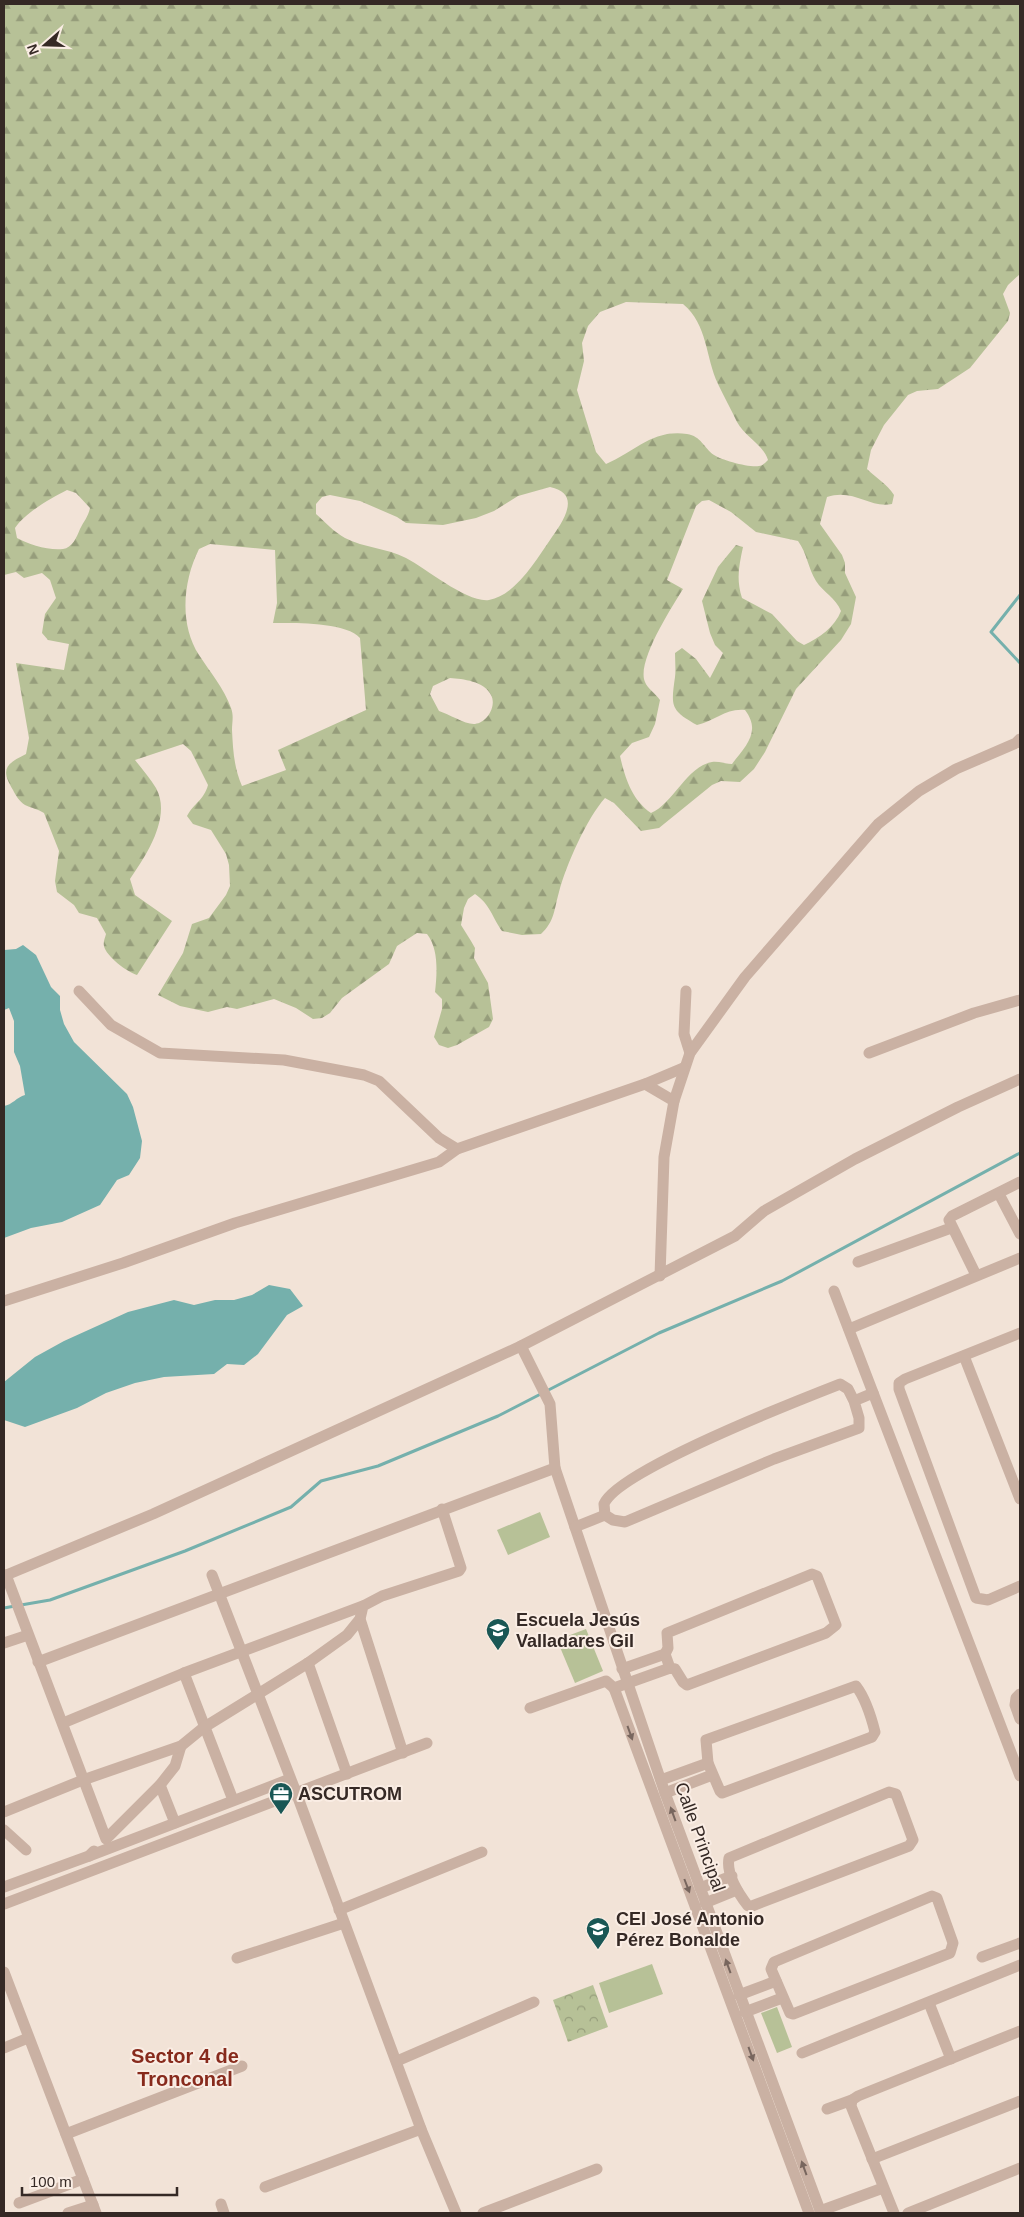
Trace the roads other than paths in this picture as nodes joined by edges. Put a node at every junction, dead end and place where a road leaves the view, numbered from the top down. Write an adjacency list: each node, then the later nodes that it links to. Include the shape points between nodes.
1 (1020, 738): 5 (street, via 1016,743 956,768 919,790 878,824 745,977)
2 (686, 991): 5 (street, via 684,1034)
3 (79, 992): 11 (street, via 111,1025 160,1053 284,1060 364,1075 379,1081 439,1138)
4 (1020, 1000): 6 (street)
5 (690, 1053): 7 (street)
6 (869, 1053)
7 (683, 1068): 9 (street); 10 (street)
8 (1020, 1079): 19 (street, via 855,1160 764,1211 735,1236)
9 (646, 1084): 10 (street); 11 (street)
10 (674, 1101): 19 (street, via 664,1157)
11 (457, 1148): 21 (street, via 439,1162 235,1223)
12 (1020, 1182): 13 (street)
13 (999, 1194): 14 (street, via 952,1216 949,1220); 15 (street)
14 (951, 1228): 17 (street); 18 (street)
15 (1020, 1234)
16 (1020, 1258): 18 (street)
17 (858, 1262)
18 (976, 1275): 22 (street)
19 (660, 1276): 24 (street)
20 (834, 1291): 22 (street)
21 (4, 1301)
22 (849, 1329): 26 (street)
23 (1020, 1333): 25 (street)
24 (521, 1346): 28 (street, Calle Principal, via 550,1404); 34 (street)
25 (964, 1356): 29 (street); 35 (street, via 905,1378 898,1389 976,1598 988,1600)
26 (873, 1393): 27 (street); 61 (street)
27 (854, 1401): 31 (street, via 859,1428 774,1459 625,1522); 31 (street, via 848,1389 840,1384 664,1460 612,1493 604,1504)
28 (555, 1468): 30 (street); 32 (street, Calle Principal)
29 (1020, 1499)
30 (442, 1510): 36 (street); 37 (street, via 462,1568 382,1596)
31 (606, 1515): 32 (street)
32 (575, 1527): 46 (street, Calle Principal)
33 (212, 1575): 36 (street)
34 (6, 1579): 39 (street)
35 (1020, 1586)
36 (220, 1595): 41 (street); 43 (street)
37 (363, 1606): 38 (street); 41 (street)
38 (360, 1619): 44 (street, via 347,1634); 58 (street)
39 (27, 1631): 40 (street); 43 (street)
40 (4, 1643)
41 (241, 1652): 47 (street); 50 (street)
42 (666, 1654): 45 (street); 45 (street, via 667,1633 812,1574 817,1576 836,1624 826,1633 687,1685 675,1669); 46 (street)
43 (38, 1662): 54 (street)
44 (308, 1663): 50 (street); 60 (street)
45 (670, 1668): 48 (street)
46 (622, 1669): 48 (street, Calle Principal)
47 (184, 1674): 54 (street); 55 (street)
48 (627, 1684): 49 (street); 64 (street, Calle Principal)
49 (614, 1688): 52 (street, via 606,1681); 115 (street, one-way to 115)
50 (257, 1694): 55 (street); 62 (street)
51 (1020, 1694): 53 (street, via 1015,1705)
52 (530, 1708)
53 (1020, 1719)
54 (62, 1723): 63 (street)
55 (204, 1728): 57 (street); 68 (street)
56 (427, 1743): 58 (street)
57 (181, 1746): 63 (street); 65 (street, via 175,1766)
58 (404, 1754): 60 (street)
59 (710, 1769): 59 (street, via 722,1793 872,1737 875,1732 863,1694 856,1686 849,1688 706,1740); 64 (street); 66 (street)
60 (347, 1774): 67 (street)
61 (1020, 1776)
62 (290, 1778): 67 (street); 68 (street)
63 (83, 1780): 69 (street); 72 (street)
64 (661, 1780): 66 (street, Calle Principal)
65 (160, 1785): 70 (street); 72 (street)
66 (665, 1793): 78 (street, Calle Principal, one-way to 66)
67 (297, 1795): 81 (street); 82 (street)
68 (232, 1800): 70 (street)
69 (4, 1812)
70 (175, 1823): 75 (street)
71 (4, 1830): 73 (street)
72 (106, 1839): 75 (street)
73 (26, 1850)
74 (482, 1852): 82 (street)
75 (89, 1856): 77 (street)
76 (732, 1876): 78 (street); 79 (street); 79 (street, via 729,1858 888,1792 896,1794 914,1840 910,1846 752,1906 748,1906)
77 (4, 1887)
78 (700, 1888): 80 (street, Calle Principal)
79 (737, 1890): 80 (street)
80 (705, 1903): 90 (street, Calle Principal, one-way to 80)
81 (4, 1904)
82 (339, 1910): 83 (street)
83 (344, 1924): 85 (street); 100 (street)
84 (1020, 1943): 86 (street)
85 (237, 1958)
86 (982, 1958)
87 (1020, 1965): 93 (street)
88 (4, 1972): 96 (street)
89 (776, 1981): 90 (street); 91 (street); 91 (street, via 771,1969 774,1962 925,1898 937,1898 953,1944 950,1953 793,2014)
90 (738, 1995): 94 (street, Calle Principal)
91 (782, 1998): 94 (street)
92 (534, 2002): 100 (street)
93 (929, 2003): 98 (street); 99 (street)
94 (745, 2012): 115 (street, Calle Principal, one-way to 94)
95 (1020, 2032): 99 (street)
96 (28, 2038): 97 (street); 106 (street)
97 (4, 2048)
98 (802, 2053)
99 (951, 2059): 102 (street)
100 (397, 2061): 105 (street)
101 (242, 2066): 106 (street)
102 (852, 2100): 104 (street); 107 (street)
103 (1020, 2101): 107 (street)
104 (826, 2109)
105 (421, 2129): 111 (street); 117 (street)
106 (66, 2134): 110 (street)
107 (872, 2159): 112 (street)
108 (597, 2168): 118 (street)
109 (1020, 2168): 120 (street)
110 (83, 2179): 113 (street); 114 (street)
111 (265, 2188)
112 (883, 2188): 115 (street); 119 (street)
113 (19, 2203)
114 (95, 2209): 116 (street)
115 (816, 2212)
116 (68, 2213)
117 (456, 2213)
118 (484, 2213)
119 (894, 2213)
120 (908, 2213)

